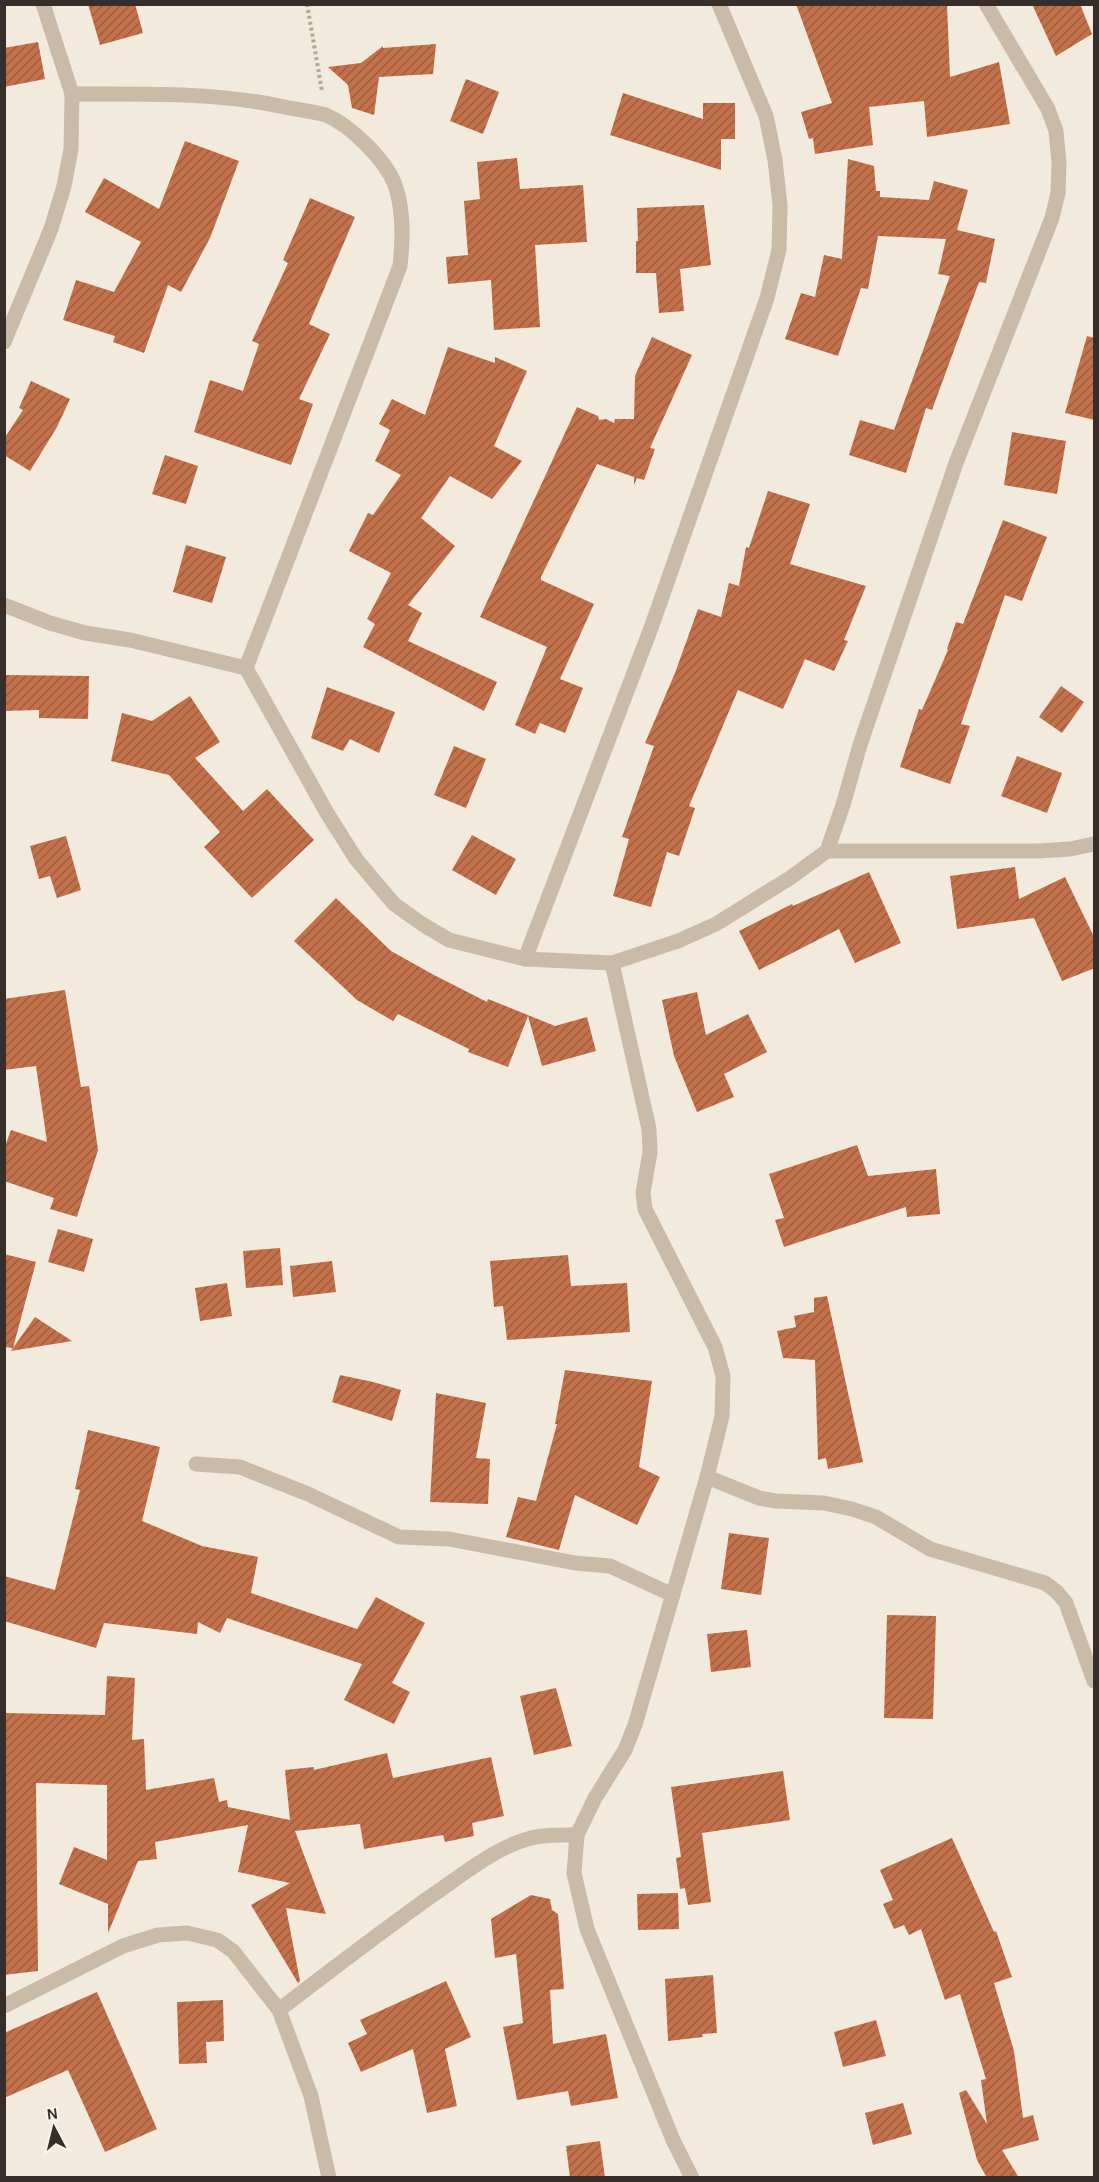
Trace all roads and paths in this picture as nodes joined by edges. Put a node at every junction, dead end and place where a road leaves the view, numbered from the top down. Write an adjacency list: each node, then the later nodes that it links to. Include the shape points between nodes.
1 (43, 4): 5 (street)
2 (307, 4): 6 (path)
3 (719, 4): 12 (street, via 766,116 780,205 778,250 767,298 651,628)
4 (986, 4): 11 (street, via 1048,109 1056,131 1058,193 1052,218 956,463)
5 (72, 94): 6 (street, via 207,95); 7 (street, via 71,149 64,186 51,229)
6 (326, 115): 9 (street, via 354,133 374,153 394,183 401,207 400,266)
7 (4, 342)
8 (4, 605): 9 (street, via 86,633)
9 (246, 669): 12 (street, via 327,813 356,859 394,904 449,940)
10 (1095, 844): 11 (street, via 1038,851)
11 (827, 850): 13 (street, via 716,924)
12 (525, 959): 13 (street)
13 (612, 963): 15 (street, via 649,1129 645,1209 715,1347 723,1376 722,1416)
14 (196, 1464): 16 (street, via 240,1467 399,1537 449,1539 610,1566)
15 (707, 1477): 16 (street); 17 (street, via 776,1501 824,1503 852,1509 876,1517 930,1549 1045,1583 1066,1603)
16 (673, 1595): 18 (street, via 625,1750)
17 (1095, 1681)
18 (577, 1835): 20 (street, via 547,1834 505,1848 393,1923); 22 (street, via 574,1873 587,1929)
19 (4, 2006): 20 (street, via 123,1946 158,1935 187,1933 216,1940 233,1951)
20 (279, 2010): 21 (street, via 311,2096)
21 (328, 2178)
22 (692, 2178)

